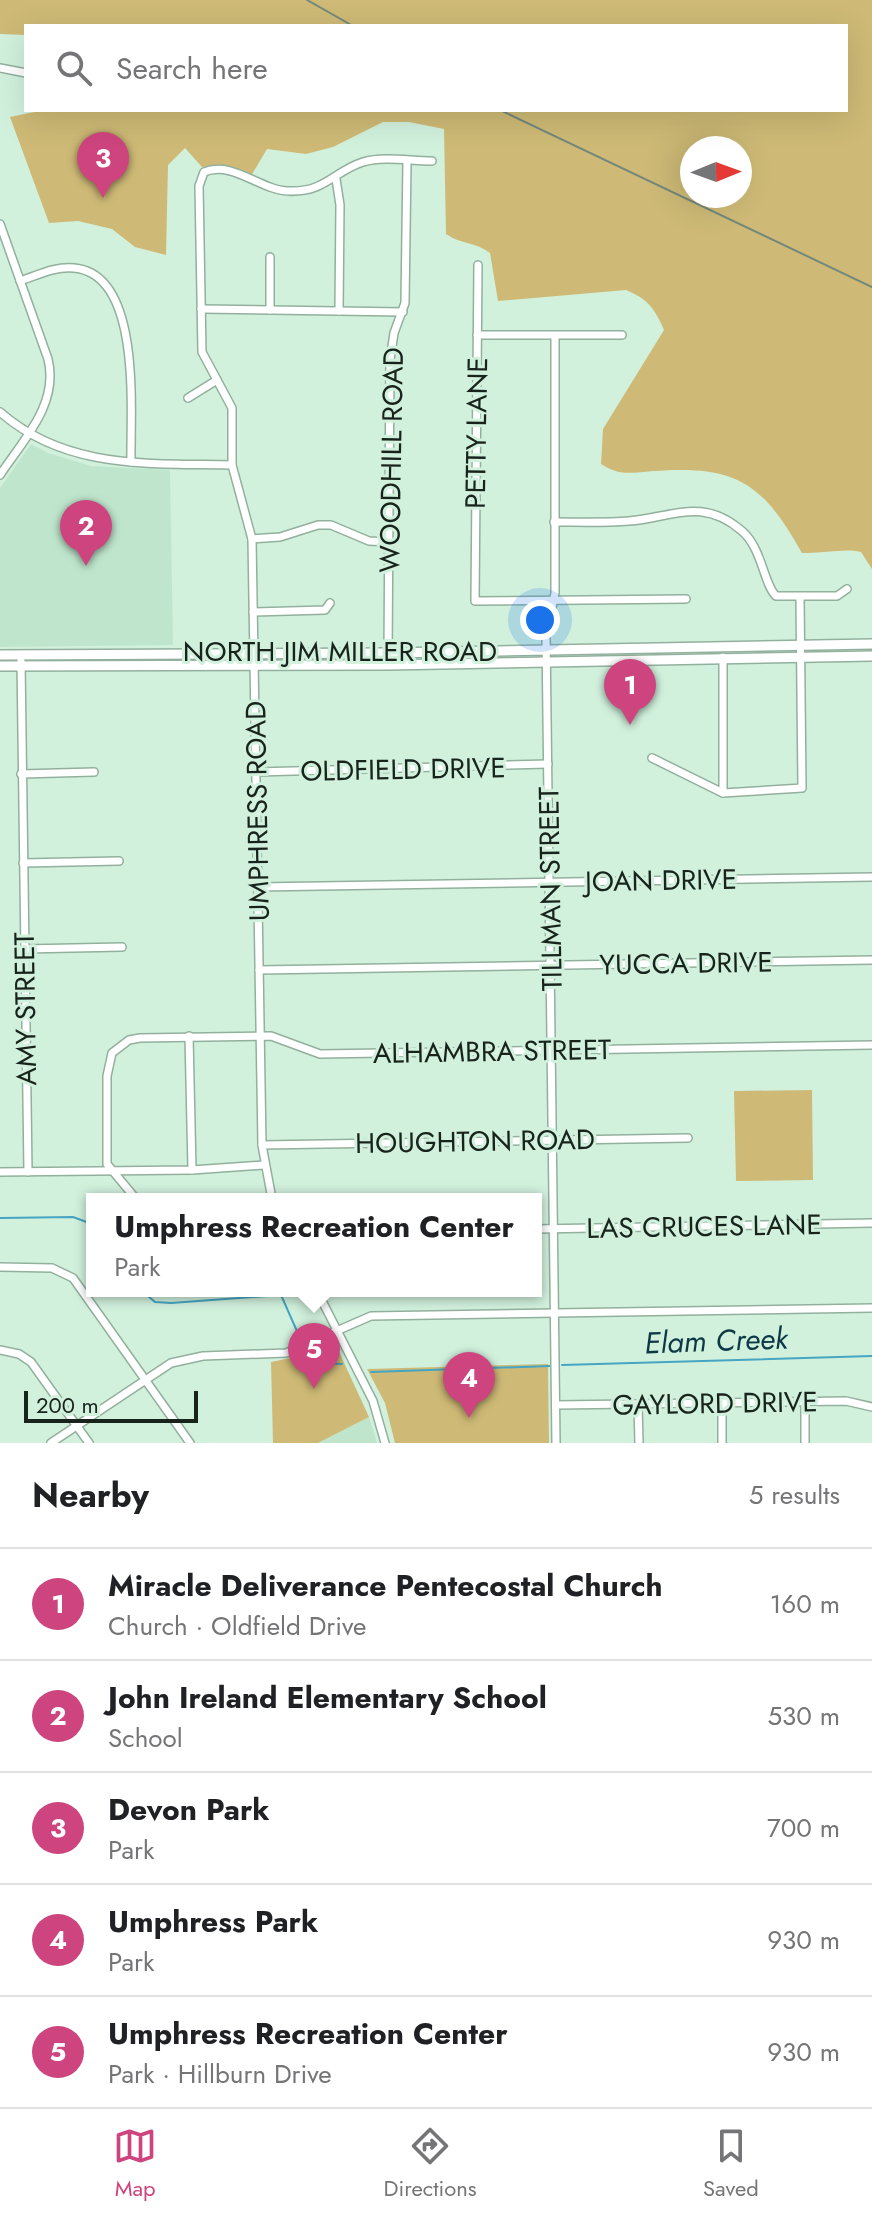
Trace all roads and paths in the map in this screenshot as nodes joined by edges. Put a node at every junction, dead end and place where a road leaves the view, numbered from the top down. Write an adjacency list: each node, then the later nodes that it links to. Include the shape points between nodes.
1 (0, 68): 2 (street)
2 (24, 73)
3 (407, 161): 4 (street); 5 (street, via 366,161); 13 (street, WOODHILL ROAD)
4 (432, 161)
5 (336, 179): 10 (street, UMPHRESS ROAD, via 311,189 284,191 210,169 200,179); 12 (street)
6 (0, 224): 9 (street)
7 (270, 257): 11 (street)
8 (478, 265): 14 (street, PETTY LANE)
9 (20, 281): 20 (street, via 51,380 43,411); 21 (street, via 53,269 76,268 92,273 112,292 128,345)
10 (201, 309): 11 (street); 17 (street, UMPHRESS ROAD, via 202,352)
11 (270, 310): 12 (street)
12 (339, 311): 13 (street)
13 (403, 312): 26 (street, WOODHILL ROAD, via 391,345)
14 (477, 335): 16 (street); 30 (street, PETTY LANE, via 475,601)
15 (622, 335): 16 (street)
16 (555, 336): 24 (street, TILLMAN STREET)
17 (217, 380): 18 (street); 22 (street, UMPHRESS ROAD, via 232,408)
18 (188, 398)
19 (0, 412): 20 (street)
20 (28, 434): 21 (street, via 82,456); 23 (street)
21 (131, 462): 22 (street)
22 (232, 465): 25 (street, UMPHRESS ROAD)
23 (0, 475)
24 (554, 522): 28 (street, via 707,514 743,532 764,567 772,594); 30 (street, TILLMAN STREET)
25 (252, 539): 26 (street, via 331,525 369,541); 32 (street, UMPHRESS ROAD)
26 (389, 542): 38 (street, WOODHILL ROAD)
27 (847, 589): 28 (street, via 837,596)
28 (800, 597): 34 (street)
29 (686, 599): 30 (street)
30 (554, 602): 36 (street, TILLMAN STREET)
31 (330, 603): 32 (street, via 325,610)
32 (253, 612): 42 (street, UMPHRESS ROAD)
33 (872, 644): 34 (main road, NORTH JIM MILLER ROAD)
34 (801, 645): 35 (main road, NORTH JIM MILLER ROAD); 41 (street)
35 (723, 646): 36 (main road, NORTH JIM MILLER ROAD); 43 (street)
36 (547, 650): 38 (main road, NORTH JIM MILLER ROAD); 45 (street, TILLMAN STREET)
37 (153, 652): 42 (main road, NORTH JIM MILLER ROAD); 44 (main road, NORTH JIM MILLER ROAD); 46 (main road)
38 (388, 653): 42 (main road, NORTH JIM MILLER ROAD); 47 (street, WOODHILL ROAD)
39 (0, 655): 44 (main road, NORTH JIM MILLER ROAD)
40 (872, 656): 41 (main road, NORTH JIM MILLER ROAD)
41 (801, 657): 43 (main road, NORTH JIM MILLER ROAD); 54 (street, via 802,788)
42 (254, 658): 46 (main road, NORTH JIM MILLER ROAD); 47 (main road, NORTH JIM MILLER ROAD); 52 (street, UMPHRESS ROAD)
43 (723, 658): 45 (main road, NORTH JIM MILLER ROAD); 54 (street)
44 (20, 660): 46 (main road, NORTH JIM MILLER ROAD); 48 (main road, NORTH JIM MILLER ROAD); 53 (street, AMY STREET)
45 (547, 661): 47 (main road, NORTH JIM MILLER ROAD); 50 (street, TILLMAN STREET)
46 (153, 664)
47 (388, 665)
48 (0, 666)
49 (652, 758): 54 (street)
50 (548, 764): 52 (street, OLDFIELD DRIVE); 58 (street, TILLMAN STREET)
51 (94, 772): 53 (street)
52 (257, 772): 59 (street, UMPHRESS ROAD)
53 (21, 774): 56 (street, AMY STREET)
54 (723, 793)
55 (119, 861): 56 (street)
56 (23, 863): 61 (street, AMY STREET)
57 (872, 877): 58 (street, JOAN DRIVE)
58 (550, 882): 59 (street, JOAN DRIVE); 63 (street, TILLMAN STREET)
59 (258, 887): 64 (street, UMPHRESS ROAD)
60 (122, 947): 61 (street)
61 (24, 949): 76 (street, AMY STREET)
62 (872, 960): 63 (street, YUCCA DRIVE)
63 (551, 966): 64 (street, YUCCA DRIVE); 68 (street, TILLMAN STREET)
64 (259, 970): 66 (street, UMPHRESS ROAD)
65 (189, 1036): 66 (street, ALHAMBRA STREET); 73 (street); 74 (street, ALHAMBRA STREET, via 140,1038 118,1047 108,1062 107,1164)
66 (260, 1036): 68 (street, ALHAMBRA STREET, via 278,1037 320,1054); 71 (street, UMPHRESS ROAD)
67 (872, 1045): 68 (street, ALHAMBRA STREET)
68 (552, 1050): 70 (street, TILLMAN STREET)
69 (688, 1138): 70 (street, HOUGHTON ROAD)
70 (553, 1139): 71 (street, HOUGHTON ROAD); 81 (street, TILLMAN STREET)
71 (262, 1145): 72 (street, UMPHRESS ROAD)
72 (264, 1165): 73 (street); 78 (street, UMPHRESS ROAD)
73 (192, 1170): 74 (street)
74 (112, 1171): 76 (street); 77 (street)
75 (0, 1172): 76 (street)
76 (28, 1172)
77 (131, 1193)
78 (271, 1193)
79 (872, 1223): 81 (street, LAS CRUCES LANE)
80 (542, 1229): 81 (street, LAS CRUCES LANE)
81 (554, 1229): 87 (street, TILLMAN STREET)
82 (0, 1267): 83 (street, via 52,1268 73,1278)
83 (86, 1296)
84 (87, 1297): 90 (street)
85 (320, 1297): 88 (street)
86 (872, 1308): 87 (street)
87 (555, 1312): 88 (street, via 391,1314 371,1316); 94 (street, TILLMAN STREET)
88 (337, 1332): 90 (street, via 286,1353 186,1358); 100 (street, via 375,1407)
89 (0, 1350): 96 (street, via 31,1362)
90 (145, 1378): 96 (street); 99 (street)
91 (805, 1401): 92 (street, GAYLORD DRIVE); 95 (street, GAYLORD DRIVE); 104 (street)
92 (722, 1403): 93 (street, GAYLORD DRIVE); 103 (street)
93 (638, 1404): 94 (street, GAYLORD DRIVE); 102 (street)
94 (556, 1405): 101 (street, TILLMAN STREET)
95 (872, 1407)
96 (76, 1425): 97 (street); 98 (street)
97 (51, 1443)
98 (89, 1443)
99 (190, 1443)
100 (385, 1443)
101 (556, 1443)
102 (639, 1443)
103 (722, 1443)
104 (805, 1443)

